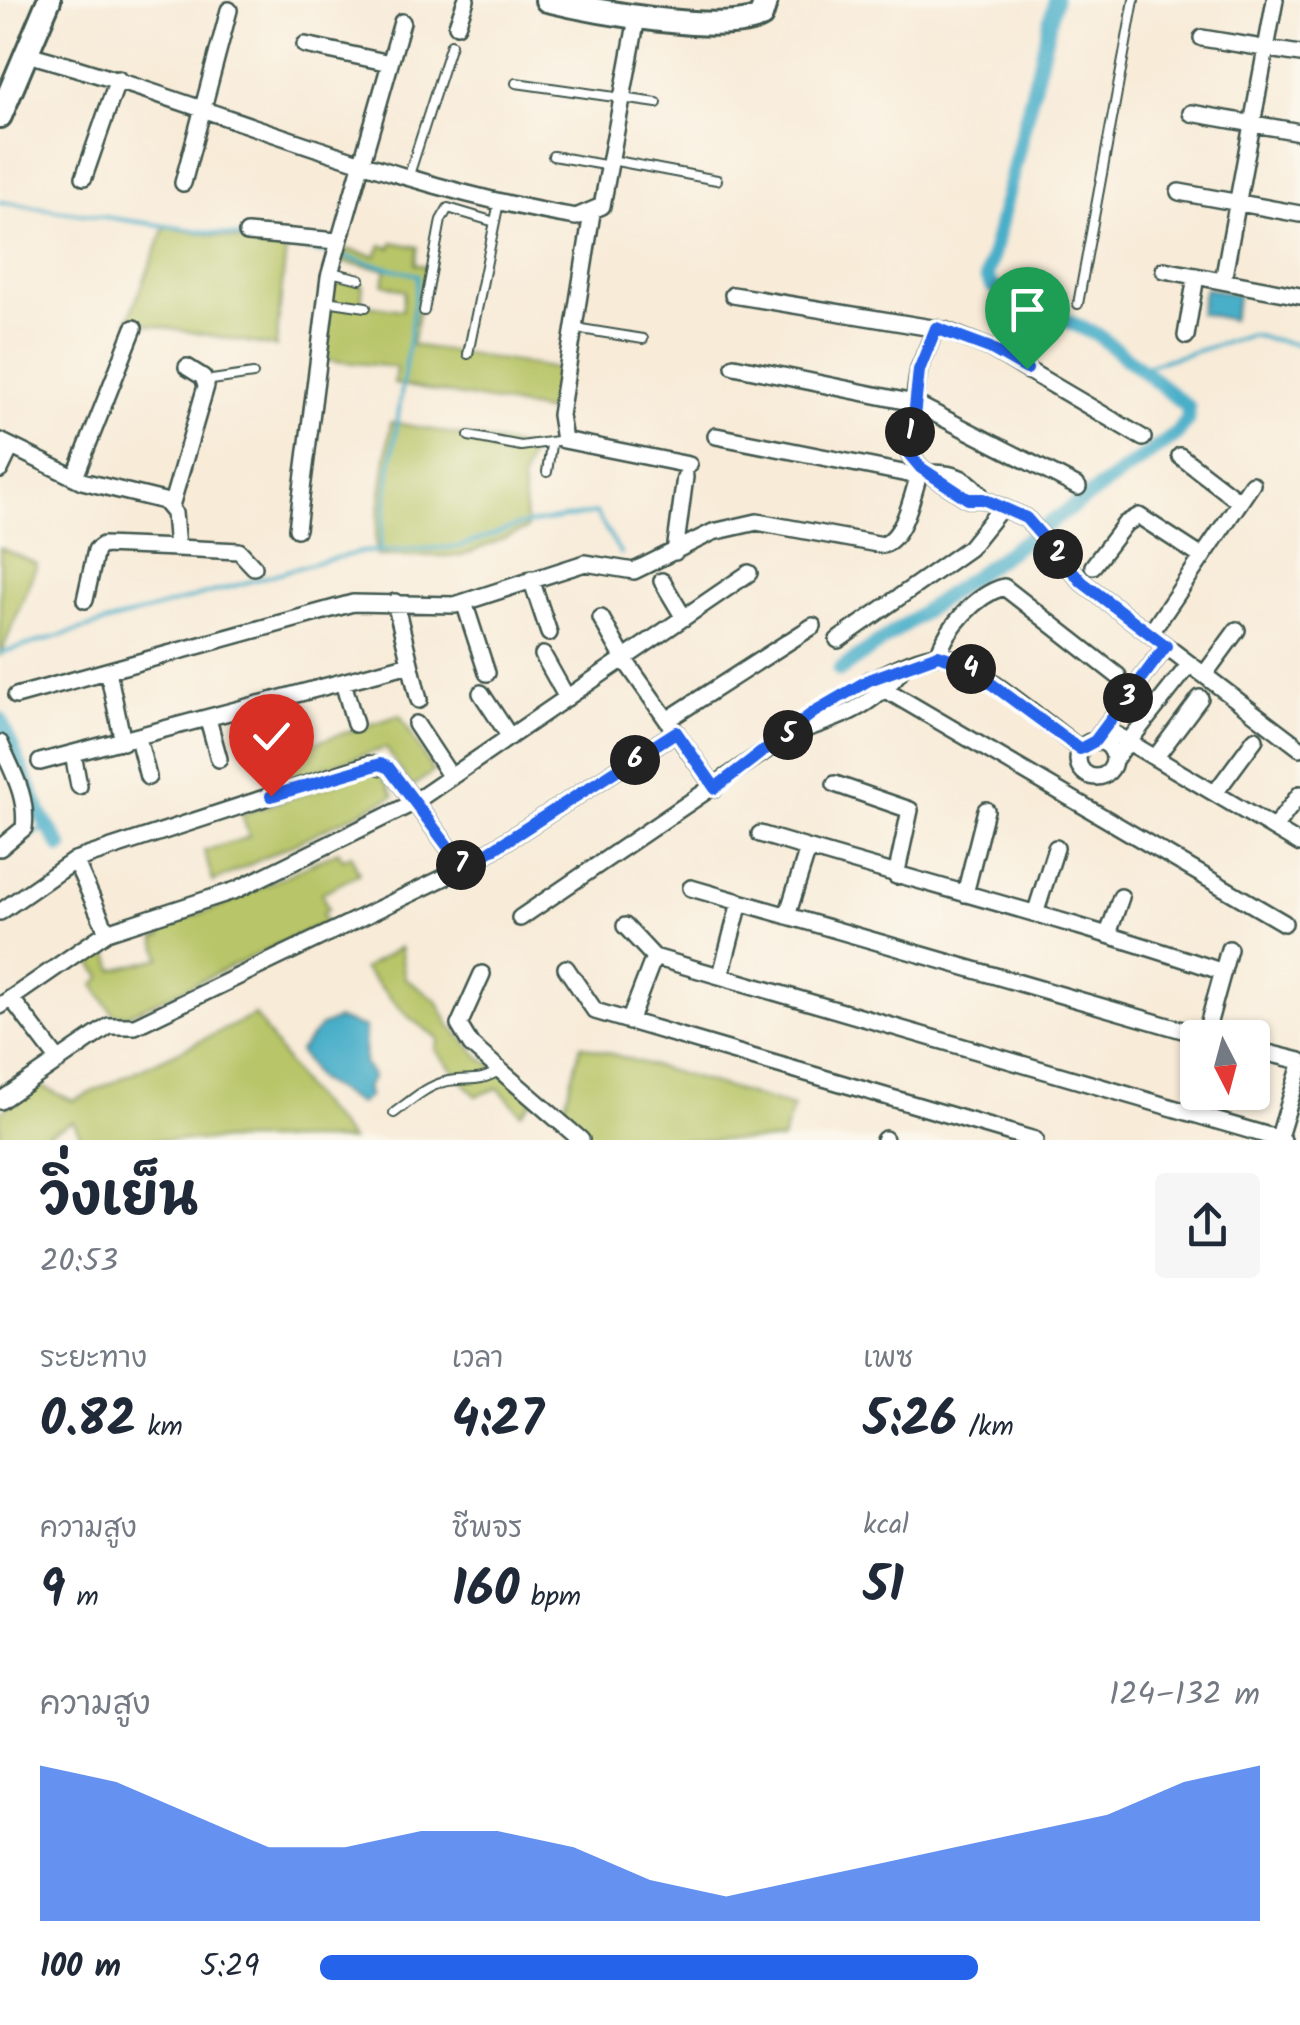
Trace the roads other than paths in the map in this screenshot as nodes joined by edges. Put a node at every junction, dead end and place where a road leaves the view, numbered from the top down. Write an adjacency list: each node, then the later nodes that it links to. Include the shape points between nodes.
1 (49, 0): 15 (street)
2 (466, 0): 10 (street)
3 (766, 0): 8 (street, via 761,16 740,24)
4 (1134, 0): 50 (lane)
5 (1275, 0): 14 (street)
6 (555, 1): 8 (street)
7 (229, 10): 22 (street)
8 (648, 12): 20 (street)
9 (402, 22): 17 (street)
10 (458, 26)
11 (1202, 38): 14 (street)
12 (451, 44): 31 (lane)
13 (305, 45): 17 (street)
14 (1268, 49): 16 (street); 25 (street)
15 (24, 54): 18 (street); 23 (street)
16 (1300, 54)
17 (390, 62): 28 (street)
18 (118, 79): 22 (street); 30 (street)
19 (516, 83): 20 (lane)
20 (624, 101): 21 (lane); 29 (street)
21 (657, 103)
22 (202, 109): 28 (street); 33 (street)
23 (1, 112)
24 (1191, 113): 25 (street)
25 (1254, 124): 26 (street); 36 (street)
26 (1300, 132)
27 (553, 156): 29 (lane)
28 (360, 162): 31 (street); 41 (street)
29 (611, 163): 32 (lane); 37 (street, via 602,206)
30 (84, 178)
31 (408, 178): 35 (street)
32 (717, 180)
33 (183, 183)
34 (1178, 192): 36 (street)
35 (499, 202): 37 (street, via 576,217); 39 (lane)
36 (1238, 203): 38 (street); 46 (street)
37 (592, 213): 54 (street)
38 (1300, 214)
39 (495, 222): 52 (lane, via 448,208); 58 (lane)
40 (247, 232): 41 (street)
41 (337, 244): 42 (street)
42 (331, 268): 45 (lane); 49 (street)
43 (1164, 270): 44 (street)
44 (1196, 276): 46 (street); 56 (street)
45 (360, 279)
46 (1223, 281): 48 (street)
47 (733, 295): 55 (street)
48 (1300, 296)
49 (326, 301): 51 (lane); 79 (street)
50 (1078, 304)
51 (366, 307)
52 (424, 311)
53 (134, 328): 73 (street)
54 (575, 328): 57 (lane); 67 (street)
55 (936, 328): 63 (street); 66 (street, via 990,348)
56 (1186, 336)
57 (643, 339)
58 (468, 354)
59 (734, 366): 63 (street)
60 (187, 367): 62 (street)
61 (254, 374): 62 (lane)
62 (206, 381): 77 (street)
63 (914, 403): 72 (street, via 908,448); 75 (street)
64 (468, 436): 67 (lane, via 521,446)
65 (716, 436): 72 (street)
66 (1143, 438)
67 (557, 442): 71 (lane); 81 (street, via 687,471)
68 (5, 444): 70 (street); 73 (street)
69 (1180, 456): 76 (street)
70 (0, 470)
71 (547, 472)
72 (924, 473): 78 (street, via 950,472); 81 (street, via 901,526 883,545 757,522 713,532)
73 (74, 477): 77 (street)
74 (1252, 484): 76 (street)
75 (1078, 487)
76 (1240, 502): 82 (street)
77 (171, 506): 80 (street)
78 (1002, 507): 96 (street, via 1033,524 1082,582); 97 (street, via 969,548)
79 (297, 530)
80 (177, 548): 84 (street, via 239,551); 88 (street, via 103,545)
81 (674, 552): 86 (street, via 634,571 585,563)
82 (1202, 557): 83 (street, via 1139,516); 96 (street)
83 (1093, 566)
84 (254, 567)
85 (749, 573): 92 (street)
86 (531, 579): 90 (street); 95 (street)
87 (662, 582): 92 (street)
88 (84, 600)
89 (395, 602): 90 (street); 102 (street); 105 (street, via 353,603)
90 (464, 602): 106 (street)
91 (601, 618): 101 (street)
92 (684, 618): 101 (street)
93 (813, 626): 121 (street)
94 (1237, 630): 107 (street)
95 (549, 633)
96 (1150, 634): 98 (street)
97 (838, 640)
98 (1166, 646): 103 (street); 124 (street)
99 (542, 655): 114 (street)
100 (938, 655): 104 (street); 108 (street, via 956,622 1004,587); 124 (street)
101 (624, 659): 114 (street); 121 (street)
102 (410, 664): 110 (street); 117 (street)
103 (1190, 664): 107 (street); 128 (street)
104 (901, 670): 109 (street); 111 (street)
105 (108, 671): 113 (street); 126 (street)
106 (487, 673)
107 (1204, 675): 130 (street)
108 (1118, 676)
109 (869, 680): 111 (street); 122 (street)
110 (343, 682): 116 (street); 119 (street)
111 (886, 690): 122 (street, via 863,707); 144 (street)
112 (481, 692): 123 (street)
113 (16, 696)
114 (567, 698): 123 (street)
115 (1200, 698): 132 (street)
116 (278, 700): 118 (street); 129 (street)
117 (418, 700)
118 (208, 719): 126 (street); 133 (street)
119 (355, 724)
120 (416, 724): 137 (street)
121 (672, 726): 141 (street); 154 (street)
122 (790, 734): 141 (street)
123 (510, 737): 137 (street)
124 (1094, 739): 128 (street); 134 (street, via 1110,748); 138 (street, via 1079,766)
125 (1254, 739): 142 (street)
126 (130, 740): 131 (street); 136 (street)
127 (0, 742): 150 (street, via 26,816 24,828)
128 (1128, 742): 132 (street); 134 (street)
129 (287, 745)
130 (1300, 748)
131 (73, 754): 135 (street); 140 (street)
132 (1155, 758): 142 (street)
133 (218, 759)
134 (1114, 760): 138 (street, via 1110,771)
135 (40, 762)
136 (148, 777)
137 (451, 777): 145 (street)
138 (1092, 777): 144 (street)
139 (834, 784): 155 (street, via 910,810)
140 (79, 786)
141 (715, 788): 163 (street)
142 (1215, 793): 147 (street)
143 (1300, 794): 147 (street)
144 (1075, 802): 164 (street)
145 (413, 803): 153 (street, via 389,768 369,764); 154 (street); 166 (street, via 236,890)
146 (986, 810): 157 (street)
147 (1274, 828): 149 (street)
148 (760, 834): 152 (street)
149 (1300, 844)
150 (0, 848)
151 (1056, 848): 160 (street)
152 (808, 849): 155 (street); 162 (street)
153 (75, 860): 161 (street); 166 (street)
154 (464, 868): 179 (street, via 135,1026 109,1026)
155 (896, 876): 157 (street)
156 (691, 888): 159 (street)
157 (965, 894): 160 (street)
158 (1121, 897): 167 (street)
159 (740, 902): 162 (street); 173 (street)
160 (1036, 910): 167 (street)
161 (0, 912)
162 (788, 916): 177 (street)
163 (520, 918)
164 (1284, 923)
165 (625, 926): 169 (street)
166 (106, 932): 174 (street)
167 (1108, 934): 171 (street)
168 (1229, 950): 171 (street)
169 (654, 957): 173 (street); 176 (street)
170 (566, 968): 176 (street, via 590,1007)
171 (1223, 972): 175 (street)
172 (482, 974): 181 (street, via 459,1025)
173 (721, 975): 186 (street)
174 (5, 1002): 179 (street)
175 (1212, 1020)
176 (629, 1022): 185 (street)
177 (1180, 1029)
178 (1270, 1055): 180 (street)
179 (59, 1060): 182 (street)
180 (1300, 1064): 186 (street)
181 (500, 1070): 183 (lane, via 483,1080 431,1086); 184 (street)
182 (0, 1101)
183 (394, 1113)
184 (581, 1140)
185 (1034, 1140)
186 (1279, 1140)

